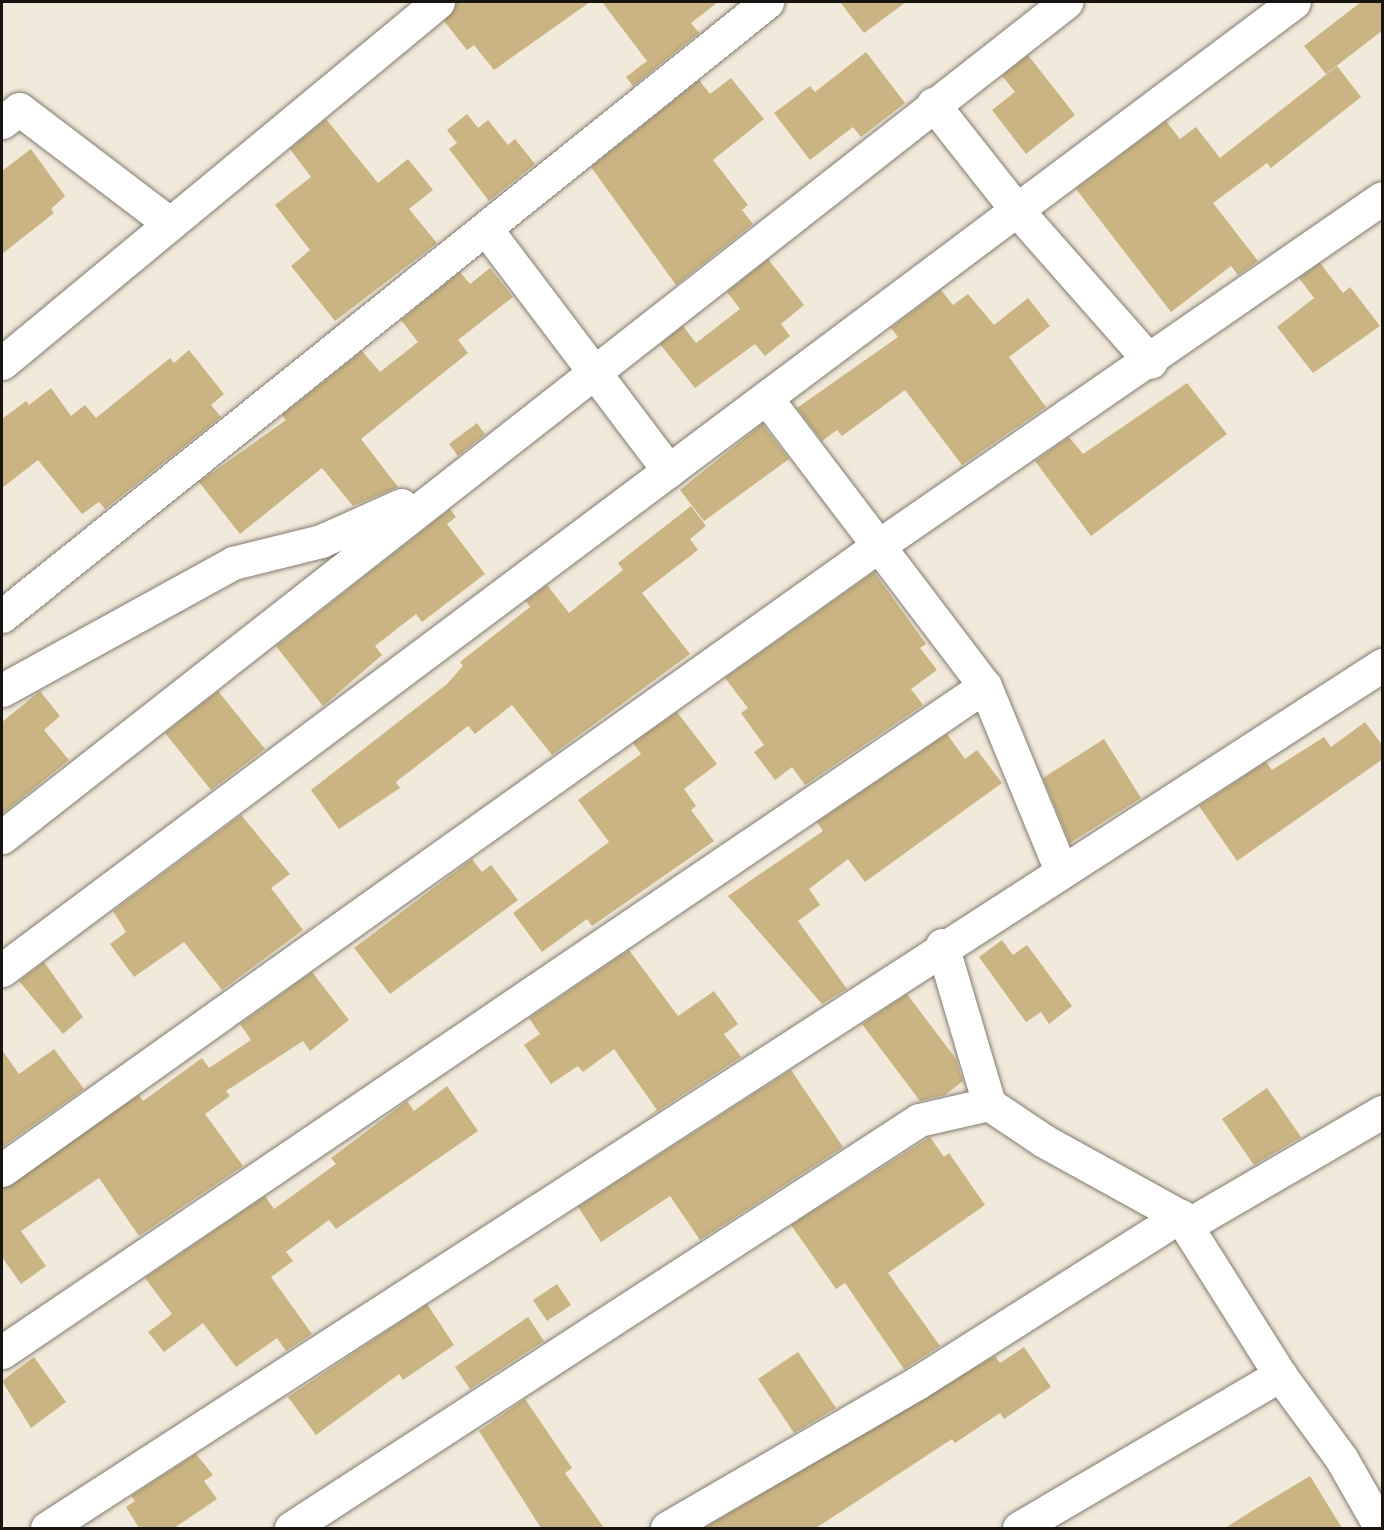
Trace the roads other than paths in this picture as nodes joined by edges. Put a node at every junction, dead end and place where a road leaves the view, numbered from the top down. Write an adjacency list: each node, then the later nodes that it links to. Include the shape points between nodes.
1 (438, 2): 9 (street)
2 (767, 2): 10 (street)
3 (1066, 2): 5 (street)
4 (1294, 2): 8 (street)
5 (933, 104): 8 (street); 13 (street)
6 (2, 122): 9 (street, via 19,109)
7 (1383, 198): 11 (street)
8 (1015, 208): 11 (street); 14 (street)
9 (168, 222): 12 (street)
10 (486, 229): 13 (street); 18 (street)
11 (1150, 362): 17 (street)
12 (2, 363)
13 (593, 372): 15 (street); 16 (street)
14 (767, 399): 15 (street); 17 (street)
15 (669, 471): 25 (street)
16 (446, 485): 21 (street, via 321,542 232,563); 22 (street)
17 (878, 546): 20 (street); 28 (street)
18 (2, 616)
19 (1383, 665): 23 (street)
20 (985, 686): 23 (street); 30 (street)
21 (2, 690)
22 (2, 837)
23 (1060, 870): 24 (street)
24 (942, 945): 26 (street); 32 (street)
25 (2, 970)
26 (989, 1104): 29 (street, via 1044,1141); 33 (street, via 919,1120)
27 (1383, 1112): 29 (street)
28 (2, 1170)
29 (1183, 1221): 31 (street); 34 (street, via 917,1383)
30 (2, 1352)
31 (1280, 1375): 35 (street); 36 (street, via 1341,1458)
32 (47, 1528)
33 (291, 1528)
34 (667, 1528)
35 (1019, 1528)
36 (1381, 1528)

